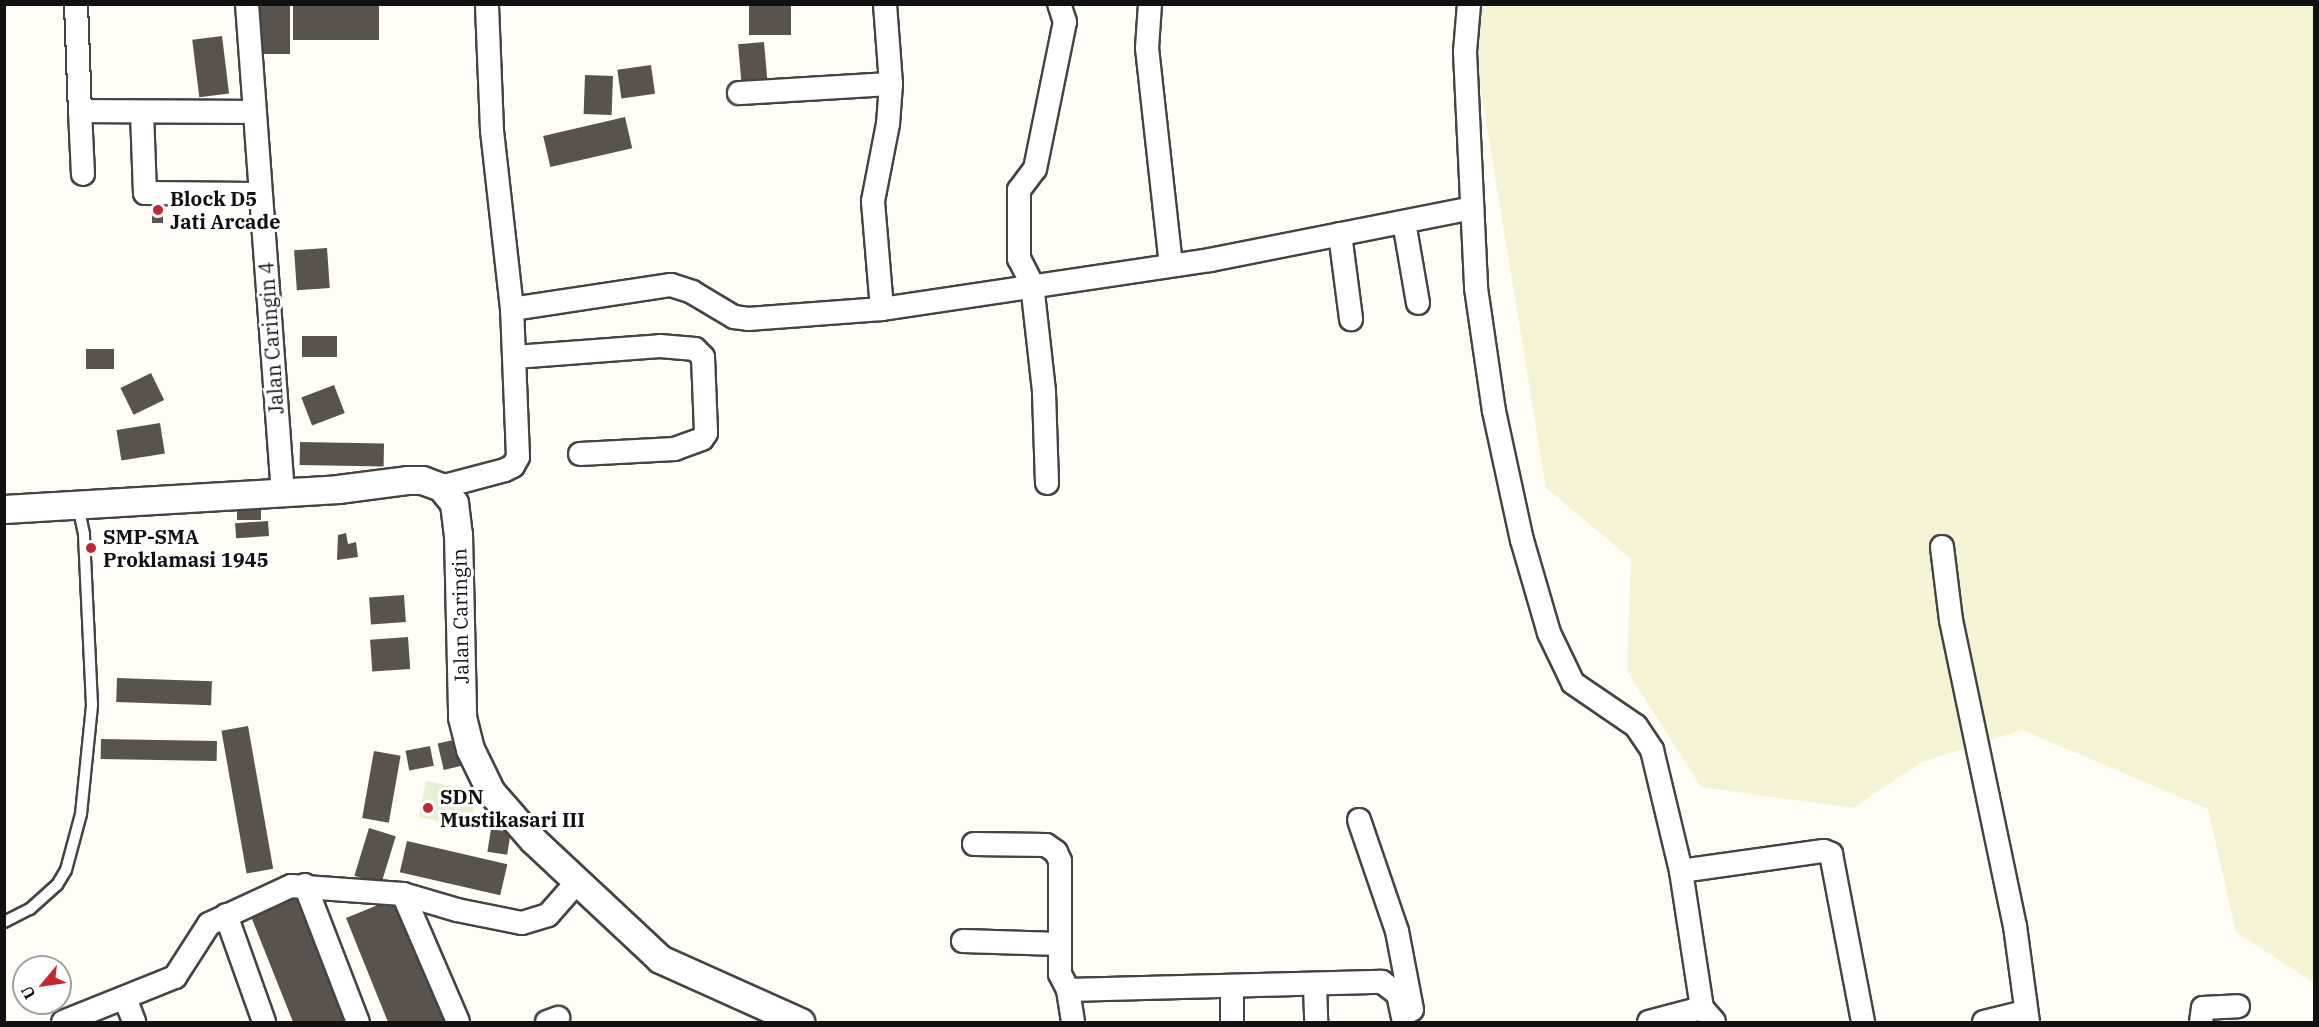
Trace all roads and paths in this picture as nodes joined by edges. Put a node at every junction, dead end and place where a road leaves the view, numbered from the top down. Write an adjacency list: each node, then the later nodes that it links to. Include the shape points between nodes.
1 (76, 4): 11 (street)
2 (247, 4): 13 (street, Jalan Caringin 4)
3 (487, 4): 22 (street, via 492,130)
4 (885, 4): 9 (street)
5 (1059, 4): 20 (street, via 1065,22 1035,170 1019,190 1019,259)
6 (1150, 4): 19 (street, via 1147,48)
7 (1477, 4): 8 (lane)
8 (1469, 5): 16 (street, via 1465,52)
9 (891, 84): 10 (street); 23 (street, via 888,124 873,201)
10 (739, 93)
11 (80, 111): 12 (street); 14 (street)
12 (142, 111): 13 (street); 15 (street, via 145,193)
13 (254, 112): 29 (street, Jalan Caringin 4)
14 (83, 174)
15 (254, 194)
16 (1472, 208): 17 (street); 35 (street, via 1483,344 1507,474 1549,633 1573,683 1584,694 1620,713 1647,739 1659,772)
17 (1404, 222): 18 (street); 21 (street)
18 (1340, 234): 19 (street); 24 (street)
19 (1171, 265): 20 (street)
20 (1032, 284): 23 (street); 27 (street, via 1044,392)
21 (1418, 303)
22 (513, 309): 23 (street, via 671,285 741,318); 25 (street)
23 (882, 309)
24 (1351, 319)
25 (515, 357): 26 (street, via 660,346 695,349 703,357 706,434 702,439 675,448); 28 (street, via 518,457 513,466)
26 (580, 454)
27 (1047, 483)
28 (441, 487): 29 (street, via 422,480); 36 (street, Jalan Caringin, via 454,503 458,534 462,717 470,749 491,792 512,819)
29 (283, 492): 31 (street)
30 (5, 505): 31 (street)
31 (78, 506): 40 (lane, via 84,534 92,705 81,814 66,870 57,885 30,909)
32 (1942, 547): 49 (street, via 1951,620 2015,926)
33 (1359, 820): 60 (street, via 1397,931)
34 (974, 844): 42 (street, via 1046,846 1056,852 1060,861)
35 (1681, 871): 48 (street); 62 (street, via 1824,851 1832,854)
36 (577, 882): 38 (street, via 548,915 522,923); 55 (street, Jalan Caringin, via 660,959)
37 (305, 885): 38 (street, via 366,894); 39 (street, via 278,890); 53 (street)
38 (403, 894): 54 (street)
39 (226, 915): 46 (street, via 208,924 175,977); 52 (street)
40 (4, 922)
41 (963, 941): 42 (street)
42 (1059, 944): 45 (street, via 1060,974)
43 (1315, 986): 44 (street); 58 (street); 59 (street, via 1382,982 1398,994)
44 (1232, 987): 45 (street); 57 (street)
45 (1068, 990): 56 (street)
46 (125, 998): 50 (street); 51 (street)
47 (2238, 1006): 64 (street, via 2203,1008)
48 (1708, 1015): 61 (street)
49 (2026, 1017): 63 (street)
50 (67, 1022)
51 (134, 1023)
52 (264, 1023)
53 (358, 1023)
54 (458, 1023)
55 (800, 1023)
56 (1073, 1023)
57 (1232, 1023)
58 (1316, 1023)
59 (1404, 1023)
60 (1416, 1023)
61 (1649, 1023)
62 (1863, 1023)
63 (1984, 1023)
64 (2201, 1023)

